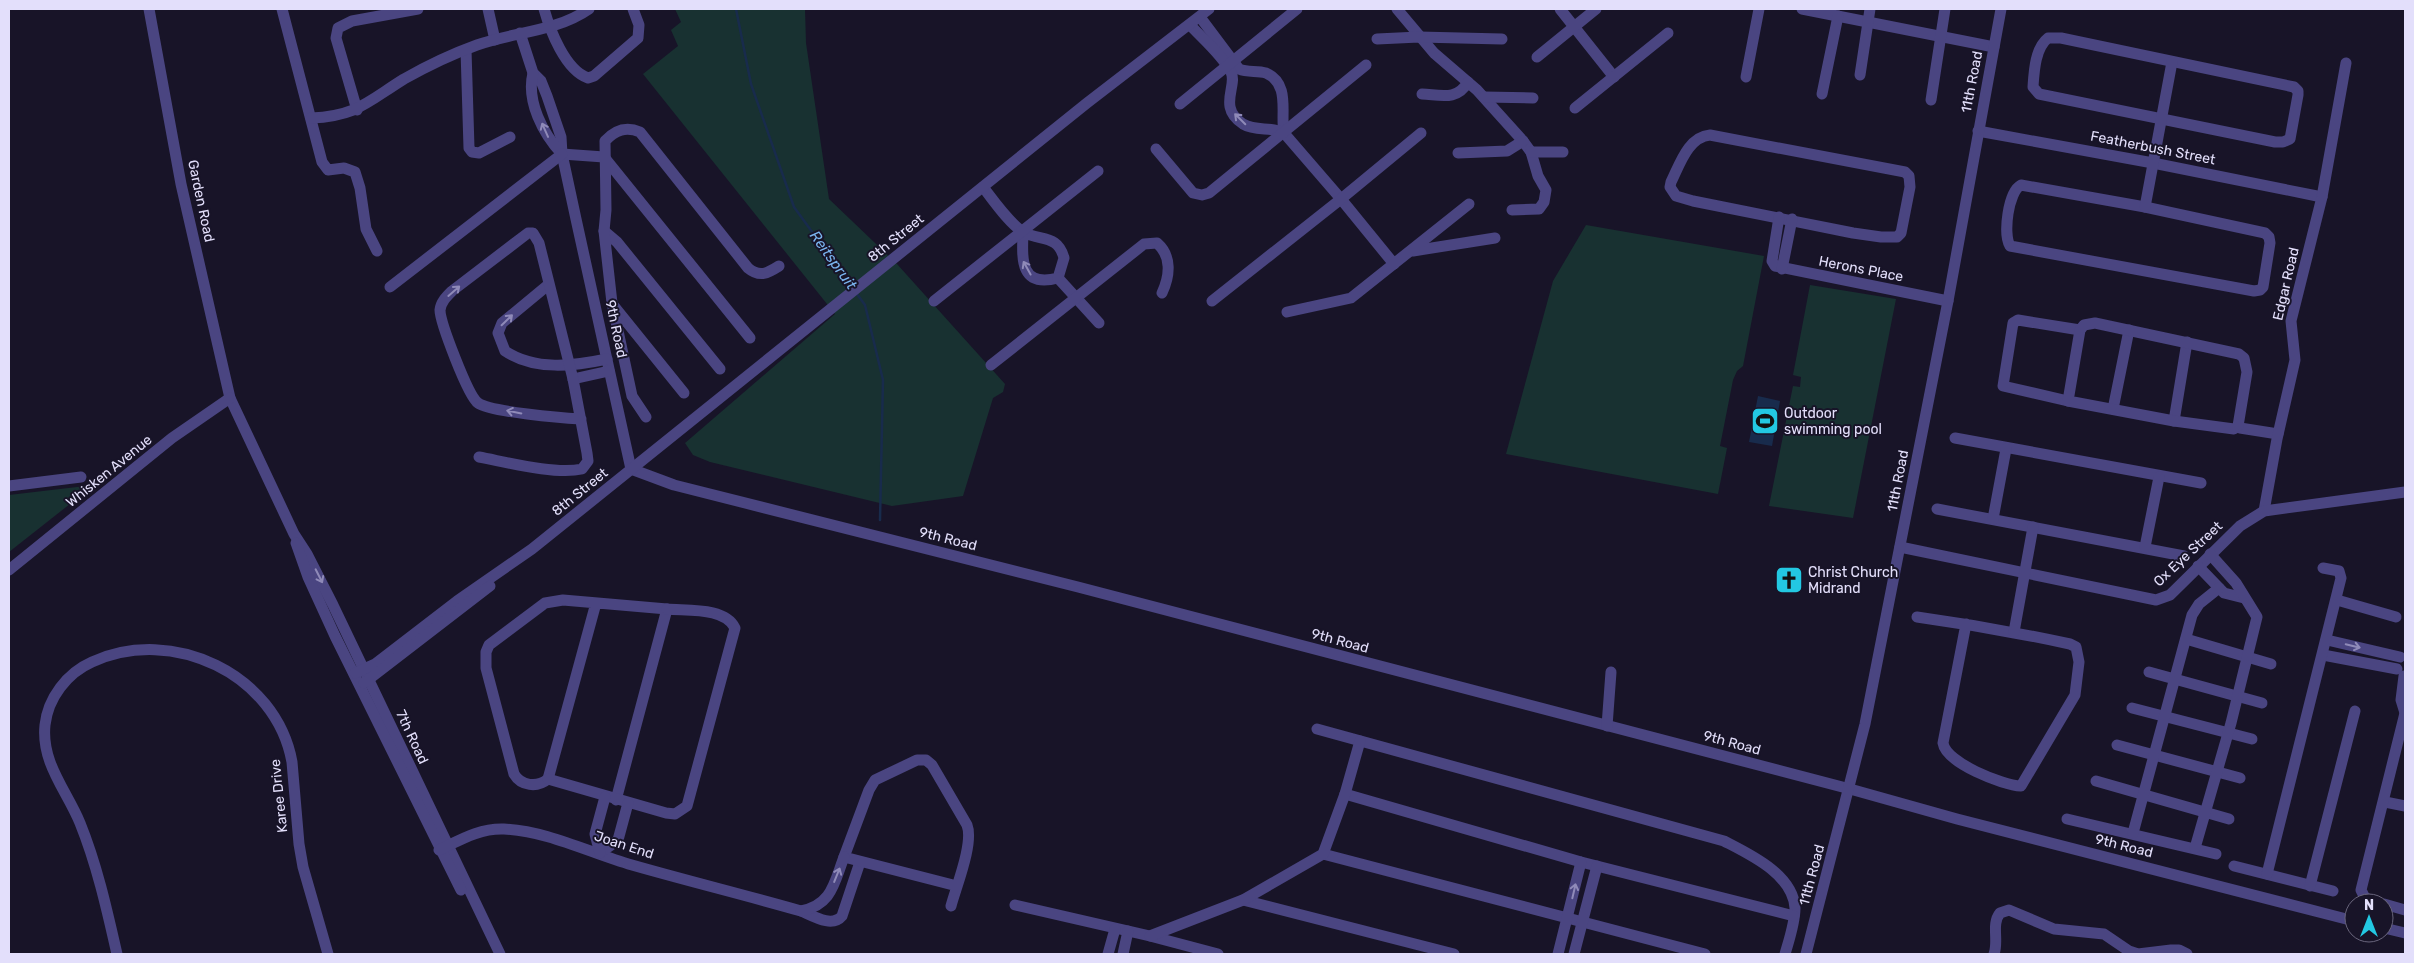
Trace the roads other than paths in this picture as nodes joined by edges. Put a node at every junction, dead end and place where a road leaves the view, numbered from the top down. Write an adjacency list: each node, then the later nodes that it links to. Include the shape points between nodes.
1 (149, 9): 103 (street, Garden Road, via 181,184)
2 (282, 9): 50 (street)
3 (418, 9): 49 (street, via 352,21 338,28 336,38)
4 (488, 9): 28 (street)
5 (544, 9): 21 (street)
6 (588, 9): 21 (street)
7 (633, 9): 21 (street, via 639,24 638,38 590,78 578,72 559,49)
8 (1297, 9): 35 (street)
9 (1397, 9): 26 (street)
10 (1560, 9): 22 (street)
11 (1596, 9): 22 (street)
12 (1758, 9): 40 (street)
13 (1802, 9): 18 (street)
14 (1870, 9): 19 (street)
15 (1945, 9): 25 (street)
16 (2001, 9): 30 (street, 11th Road)
17 (1205, 13): 20 (street, 8th Street); 35 (street)
18 (1838, 16): 19 (street); 43 (street)
19 (1868, 21): 25 (street); 38 (street)
20 (1190, 25): 35 (street); 65 (street, 8th Street)
21 (549, 26): 23 (street)
22 (1574, 26): 32 (street); 39 (street)
23 (520, 33): 28 (street); 37 (street)
24 (1668, 34): 39 (street)
25 (1941, 36): 30 (street); 46 (street)
26 (1419, 37): 27 (street); 29 (street); 41 (street)
27 (1502, 39)
28 (495, 40): 31 (street)
29 (1377, 40)
30 (1994, 47): 52 (street, 11th Road)
31 (466, 50): 49 (street, via 420,70); 55 (street, via 469,148 479,153)
32 (1537, 57)
33 (2172, 62): 51 (street); 51 (street, via 2297,88 2291,136 2286,141 2275,142); 51 (street, via 2055,38 2048,38 2039,50 2033,87 2039,94)
34 (2346, 63): 66 (street, Edgar Road)
35 (1231, 64): 47 (street); 53 (street, via 1243,71 1268,74 1280,87 1284,104); 53 (street, one-way to 35, via 1273,128 1250,127 1238,119 1228,95)
36 (1366, 65): 53 (street)
37 (533, 74): 61 (street, 9th Road, via 541,81 548,96 561,137); 61 (street, one-way to 37, via 551,142 532,102)
38 (1860, 75)
39 (1614, 77): 48 (street)
40 (1746, 77)
41 (1468, 82): 42 (street, via 1454,96); 44 (street)
42 (1422, 94)
43 (1822, 94)
44 (1484, 97): 45 (street); 56 (street)
45 (1533, 98)
46 (1931, 100)
47 (1180, 104)
48 (1575, 108)
49 (357, 110): 50 (street)
50 (311, 118): 76 (street, via 325,168 344,168 355,172 366,229)
51 (2161, 118): 63 (street)
52 (1978, 131): 63 (street, Featherbush Street); 88 (street, 11th Road)
53 (1284, 133): 57 (street, via 1202,195 1193,193); 67 (street)
54 (1420, 133): 67 (street)
55 (510, 137)
56 (1523, 141): 58 (street); 60 (street, via 1507,151)
57 (1156, 149)
58 (1531, 152): 59 (street); 70 (street, via 1545,187 1544,202 1539,209)
59 (1563, 152)
60 (1458, 153)
61 (562, 154): 62 (street); 83 (street); 96 (street, 9th Road)
62 (604, 157): 73 (street); 79 (street, via 605,141 610,135 626,129 640,132 748,268 762,274); 94 (street)
63 (2154, 163): 66 (street, Featherbush Street); 69 (street)
64 (1098, 170): 74 (street)
65 (983, 187): 74 (street); 114 (street, 8th Street)
66 (2322, 197): 110 (street, Edgar Road, via 2291,321 2295,360)
67 (1342, 199): 78 (street); 87 (street)
68 (1470, 204): 77 (street)
69 (2146, 207): 69 (street, via 2021,185 2012,195 2006,240 2017,248 2254,292 2260,290 2265,280 2270,243 2265,233)
70 (1512, 210)
71 (1779, 217): 72 (street); 72 (street, via 1693,201 1672,193 1670,182 1694,140 1710,135 1892,169 1909,176 1904,219 1901,233 1896,237 1853,233); 80 (street, Herons Place, via 1772,261 1774,266)
72 (1792, 219): 80 (street)
73 (604, 231): 89 (street); 99 (street)
74 (1023, 232): 81 (street, via 1052,239 1058,244 1064,258); 81 (street, one-way to 74, via 1038,280 1027,272 1022,259); 86 (street)
75 (1495, 238): 77 (street)
76 (378, 251)
77 (1411, 251): 78 (street)
78 (1394, 264): 90 (street, via 1351,298)
79 (779, 266)
80 (1782, 269): 88 (street, Herons Place)
81 (1058, 278): 85 (street)
82 (548, 285): 98 (street); 98 (street, one-way to 82, via 519,358 505,350 498,334 502,323); 107 (street, one-way to 82, via 524,414 478,403 464,379 440,315 444,300 452,292 528,234 533,233 539,243)
83 (390, 287)
84 (1162, 293): 85 (street, via 1168,281 1169,267 1162,249 1155,242 1144,244)
85 (1077, 298): 91 (street); 97 (street)
86 (934, 301)
87 (1212, 301)
88 (1948, 301): 124 (street, 11th Road)
89 (612, 303): 102 (street); 106 (street, via 632,396)
90 (1287, 312)
91 (1099, 323)
92 (2080, 330): 93 (street, via 2084,325 2095,323); 104 (street); 104 (street, via 2018,320 2013,323 2003,386)
93 (2129, 330): 95 (street); 105 (street)
94 (750, 338)
95 (2187, 342): 108 (street); 109 (street, via 2233,351 2244,358 2247,372)
96 (607, 359): 98 (street); 100 (street, 9th Road)
97 (991, 365)
98 (568, 366): 101 (street)
99 (720, 369)
100 (609, 371): 101 (street); 114 (street, 9th Road)
101 (573, 379): 107 (street)
102 (684, 393)
103 (230, 398): 130 (street, Whisken Avenue, via 172,438); 150 (street, 7th Road, via 294,534 320,578)
104 (2068, 401): 105 (street)
105 (2113, 409): 108 (street)
106 (646, 417)
107 (580, 419): 113 (street, via 588,460 582,469 532,467)
108 (2174, 421): 109 (street)
109 (2238, 429): 110 (street)
110 (2278, 437): 121 (street, Edgar Road)
111 (1955, 438): 112 (street)
112 (2006, 449): 116 (street); 122 (street)
113 (479, 457)
114 (631, 469): 150 (street, 8th Street, via 532,549 457,600); 158 (street, 9th Road, via 674,485)
115 (81, 477): 118 (street)
116 (2159, 477): 117 (street); 125 (street)
117 (2201, 483)
118 (9, 486)
119 (2405, 492): 121 (street, Ox Eye Street)
120 (1937, 509): 122 (street)
121 (2264, 511): 126 (street, Ox Eye Street, via 2240,526)
122 (1993, 519): 123 (street)
123 (2033, 526): 125 (street); 131 (street)
124 (1900, 547): 131 (street, Ox Eye Street); 169 (street, 11th Road)
125 (2145, 547): 127 (street)
126 (2210, 554): 128 (street, Ox Eye Street); 133 (street, via 2236,583)
127 (2184, 556)
128 (2198, 566): 131 (street, Ox Eye Street, via 2170,595 2156,600); 132 (street)
129 (2323, 568): 134 (street, via 2340,572)
130 (9, 570)
131 (2024, 573): 140 (street)
132 (2219, 588): 133 (street, via 2224,593); 141 (street, via 2196,608)
133 (2244, 598): 145 (street, via 2257,616)
134 (2337, 600): 137 (street); 142 (street)
135 (596, 603): 136 (street); 167 (street); 167 (street, via 563,600 545,603 494,640 486,652 486,668 514,774 526,784)
136 (667, 609): 172 (street); 174 (street, via 728,617 735,628 735,636 687,806 675,814)
137 (2396, 616)
138 (1917, 617): 139 (street)
139 (1966, 624): 140 (street); 140 (street, via 1944,749 1948,755 1980,774 2018,786 2023,784 2075,695 2079,662 2076,647 2070,644)
140 (2014, 632)
141 (2186, 639): 145 (street); 151 (street)
142 (2327, 640): 143 (street); 144 (street, one-way to 144)
143 (2323, 655): 149 (street); 190 (street)
144 (2403, 656): 149 (street, via 2396,662)
145 (2246, 657): 146 (street); 152 (street)
146 (2271, 664)
147 (1611, 672): 158 (street)
148 (2149, 672): 151 (street)
149 (2402, 674): 157 (street, via 2400,700)
150 (362, 677): 180 (street, 7th Road)
151 (2175, 680): 152 (street); 156 (street)
152 (2237, 696): 153 (street); 160 (street)
153 (2262, 703)
154 (2132, 708): 156 (street)
155 (2355, 711): 192 (street)
156 (2163, 716): 160 (street); 164 (street)
157 (2405, 716): 173 (street)
158 (1607, 726): 169 (street, 9th Road)
159 (1317, 729): 162 (street)
160 (2228, 734): 161 (street); 165 (street)
161 (2252, 739)
162 (1360, 741): 170 (street); 201 (street, via 1716,838 1779,876 1794,902)
163 (2117, 745): 164 (street)
164 (2154, 754): 165 (street); 171 (street)
165 (2218, 771): 166 (street); 176 (street)
166 (2240, 778)
167 (548, 779): 172 (street)
168 (2096, 781): 171 (street)
169 (1850, 789): 203 (street, 9th Road); 220 (street, 11th Road)
170 (1345, 794): 183 (street); 187 (street)
171 (2144, 794): 176 (street); 179 (street)
172 (611, 798): 174 (street); 182 (street, via 595,834)
173 (2385, 802): 175 (street); 194 (street, via 2361,890)
174 (628, 803): 182 (street, via 618,840)
175 (2405, 806)
176 (2205, 812): 177 (street); 181 (street)
177 (2229, 818)
178 (2067, 819): 179 (street)
179 (2133, 834): 181 (street)
180 (443, 848): 182 (street, Joan End, via 481,831 503,829); 210 (street, 7th Road); 211 (street, 7th Road)
181 (2195, 848): 184 (street)
182 (600, 852): 200 (street, Joan End, via 630,864)
183 (1323, 854): 196 (street); 202 (street)
184 (2216, 854)
185 (844, 857): 186 (street); 191 (street, via 875,780 917,760 926,760 969,830); 195 (street, one-way to 185)
186 (860, 862): 191 (street); 197 (street)
187 (1581, 862): 188 (street); 202 (street, one-way to 187)
188 (1596, 866): 201 (street); 204 (street)
189 (2234, 866): 190 (street)
190 (2267, 874): 192 (street)
191 (957, 886): 199 (street)
192 (2310, 886): 193 (street)
193 (2332, 891)
194 (2363, 893)
195 (827, 899): 197 (street); 200 (street, via 814,908)
196 (1242, 900): 207 (street); 215 (street)
197 (846, 905): 200 (street, Joan End, via 842,916 834,922)
198 (1015, 905): 205 (street)
199 (951, 906)
200 (801, 911)
201 (1794, 916): 219 (street)
202 (1568, 917): 204 (street); 216 (street)
203 (2344, 918)
204 (1583, 921): 217 (street); 218 (street)
205 (1114, 929): 206 (street); 212 (street)
206 (1128, 932): 207 (street); 213 (street)
207 (1150, 936): 214 (street)
208 (117, 954): 209 (street, Karee Drive, via 86,840 51,766 45,726 48,712 68,676 106,655 148,648 188,654 238,678 257,693 279,724 290,749 299,844)
209 (328, 954)
210 (493, 954)
211 (500, 954)
212 (1108, 954)
213 (1123, 954)
214 (1218, 954)
215 (1454, 954)
216 (1558, 954)
217 (1574, 954)
218 (1705, 954)
219 (1785, 954)
220 (1806, 954)
221 (1994, 954): 222 (street, via 1995,922 2000,913 2009,910 2054,929 2104,934 2138,954 2179,950)
222 (2187, 954)

